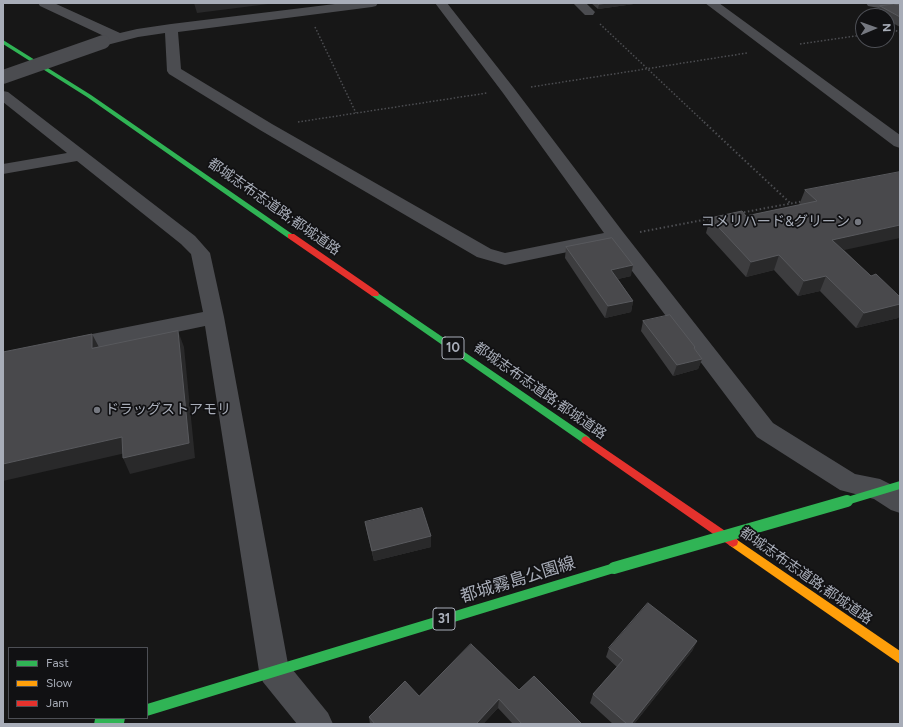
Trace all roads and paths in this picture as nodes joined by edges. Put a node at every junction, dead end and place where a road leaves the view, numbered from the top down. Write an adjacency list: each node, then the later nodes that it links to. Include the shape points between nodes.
1 (44, 3): 14 (street)
2 (372, 3): 8 (street)
3 (441, 3): 19 (street)
4 (579, 3): 9 (street)
5 (711, 3): 16 (street)
6 (872, 3): 7 (street)
7 (900, 8)
8 (307, 11): 10 (street); 21 (path)
9 (589, 12): 17 (path)
10 (170, 28): 14 (street); 22 (street, via 174,71)
11 (895, 30): 12 (path)
12 (900, 33)
13 (855, 36): 16 (path)
14 (117, 37): 18 (street, bridge)
15 (3, 42): 34 (main road, 都城志布志道路;都城道路 / 10, via 103,105)
16 (772, 48): 17 (path); 23 (street)
17 (647, 69): 19 (path); 27 (path)
18 (3, 77)
19 (508, 90): 21 (path); 30 (street)
20 (3, 95): 24 (street)
21 (356, 114): 22 (path)
22 (266, 127): 30 (street, via 484,253 505,259)
23 (900, 143)
24 (80, 156): 25 (street); 31 (street, via 200,252)
25 (3, 169)
26 (805, 201): 27 (path)
27 (790, 204): 28 (path)
28 (737, 214)
29 (714, 218): 30 (path)
30 (616, 236): 33 (street, via 765,430 849,482)
31 (214, 316): 32 (street); 35 (street)
32 (50, 351)
33 (893, 492): 35 (main road, 都城霧島公園線 / 31, bridge, via 847,501 614,568)
34 (900, 658)
35 (274, 671): 36 (main road, 都城霧島公園線 / 31); 39 (street)
36 (148, 710)
37 (117, 719): 38 (main road)
38 (100, 724)
39 (317, 724)

